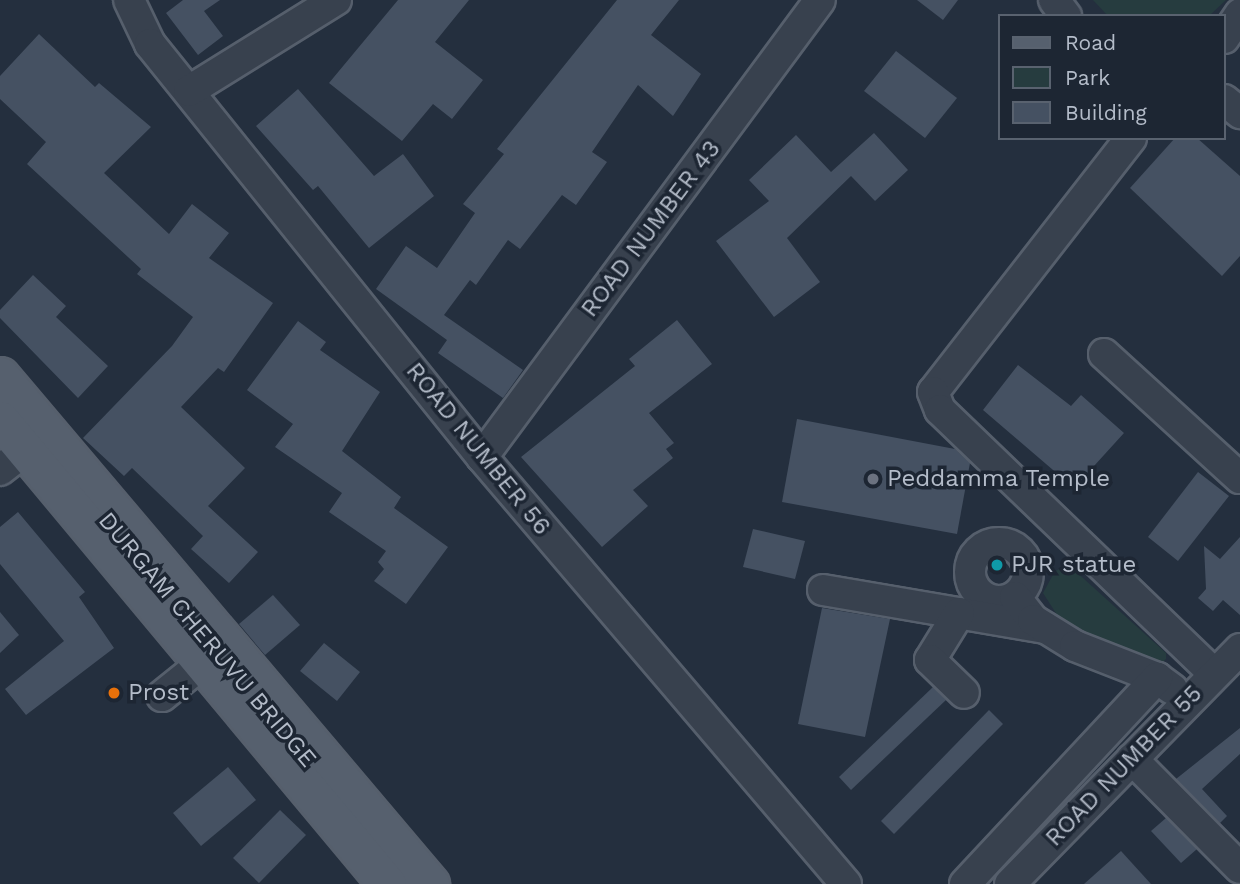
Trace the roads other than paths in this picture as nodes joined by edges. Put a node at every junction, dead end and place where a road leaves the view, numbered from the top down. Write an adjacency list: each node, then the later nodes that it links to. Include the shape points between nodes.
1 (129, 0): 6 (street, ROAD NUMBER 56, via 150,44)
2 (336, 0): 6 (street)
3 (820, 0): 15 (street, ROAD NUMBER 43)
4 (1240, 14): 5 (street)
5 (1226, 35)
6 (189, 91): 15 (street, ROAD NUMBER 56)
7 (1226, 102): 8 (street)
8 (1240, 114)
9 (1129, 140): 17 (street, via 933,392 940,410)
10 (1104, 354): 16 (street)
11 (0, 376): 35 (main road)
12 (0, 395): 34 (main road, DURGAM CHERUVU BRIDGE)
13 (0, 420): 33 (main road, DURGAM CHERUVU BRIDGE)
14 (5, 457): 24 (main road)
15 (482, 457): 36 (street, ROAD NUMBER 56)
16 (1240, 478)
17 (1046, 510): 18 (street); 25 (street)
18 (1014, 547): 20 (street, via 1029,571 1025,586); 20 (street, via 999,543 984,547 974,558 970,573 974,587 985,597 1000,601)
19 (823, 590): 21 (street)
20 (1014, 597): 22 (street)
21 (960, 613): 22 (street); 27 (street, via 930,660)
22 (1045, 628): 26 (street, via 1074,646)
23 (1240, 649): 25 (street, ROAD NUMBER 55)
24 (192, 672): 28 (street); 32 (main road)
25 (1213, 673): 29 (street, ROAD NUMBER 55)
26 (1157, 678): 29 (street); 37 (street)
27 (964, 693)
28 (163, 696)
29 (1188, 701): 30 (street, ROAD NUMBER 55)
30 (1132, 759): 31 (street); 38 (street, ROAD NUMBER 55)
31 (1240, 868)
32 (369, 884)
33 (387, 884)
34 (416, 884)
35 (430, 884)
36 (846, 884)
37 (965, 884)
38 (1010, 884)

